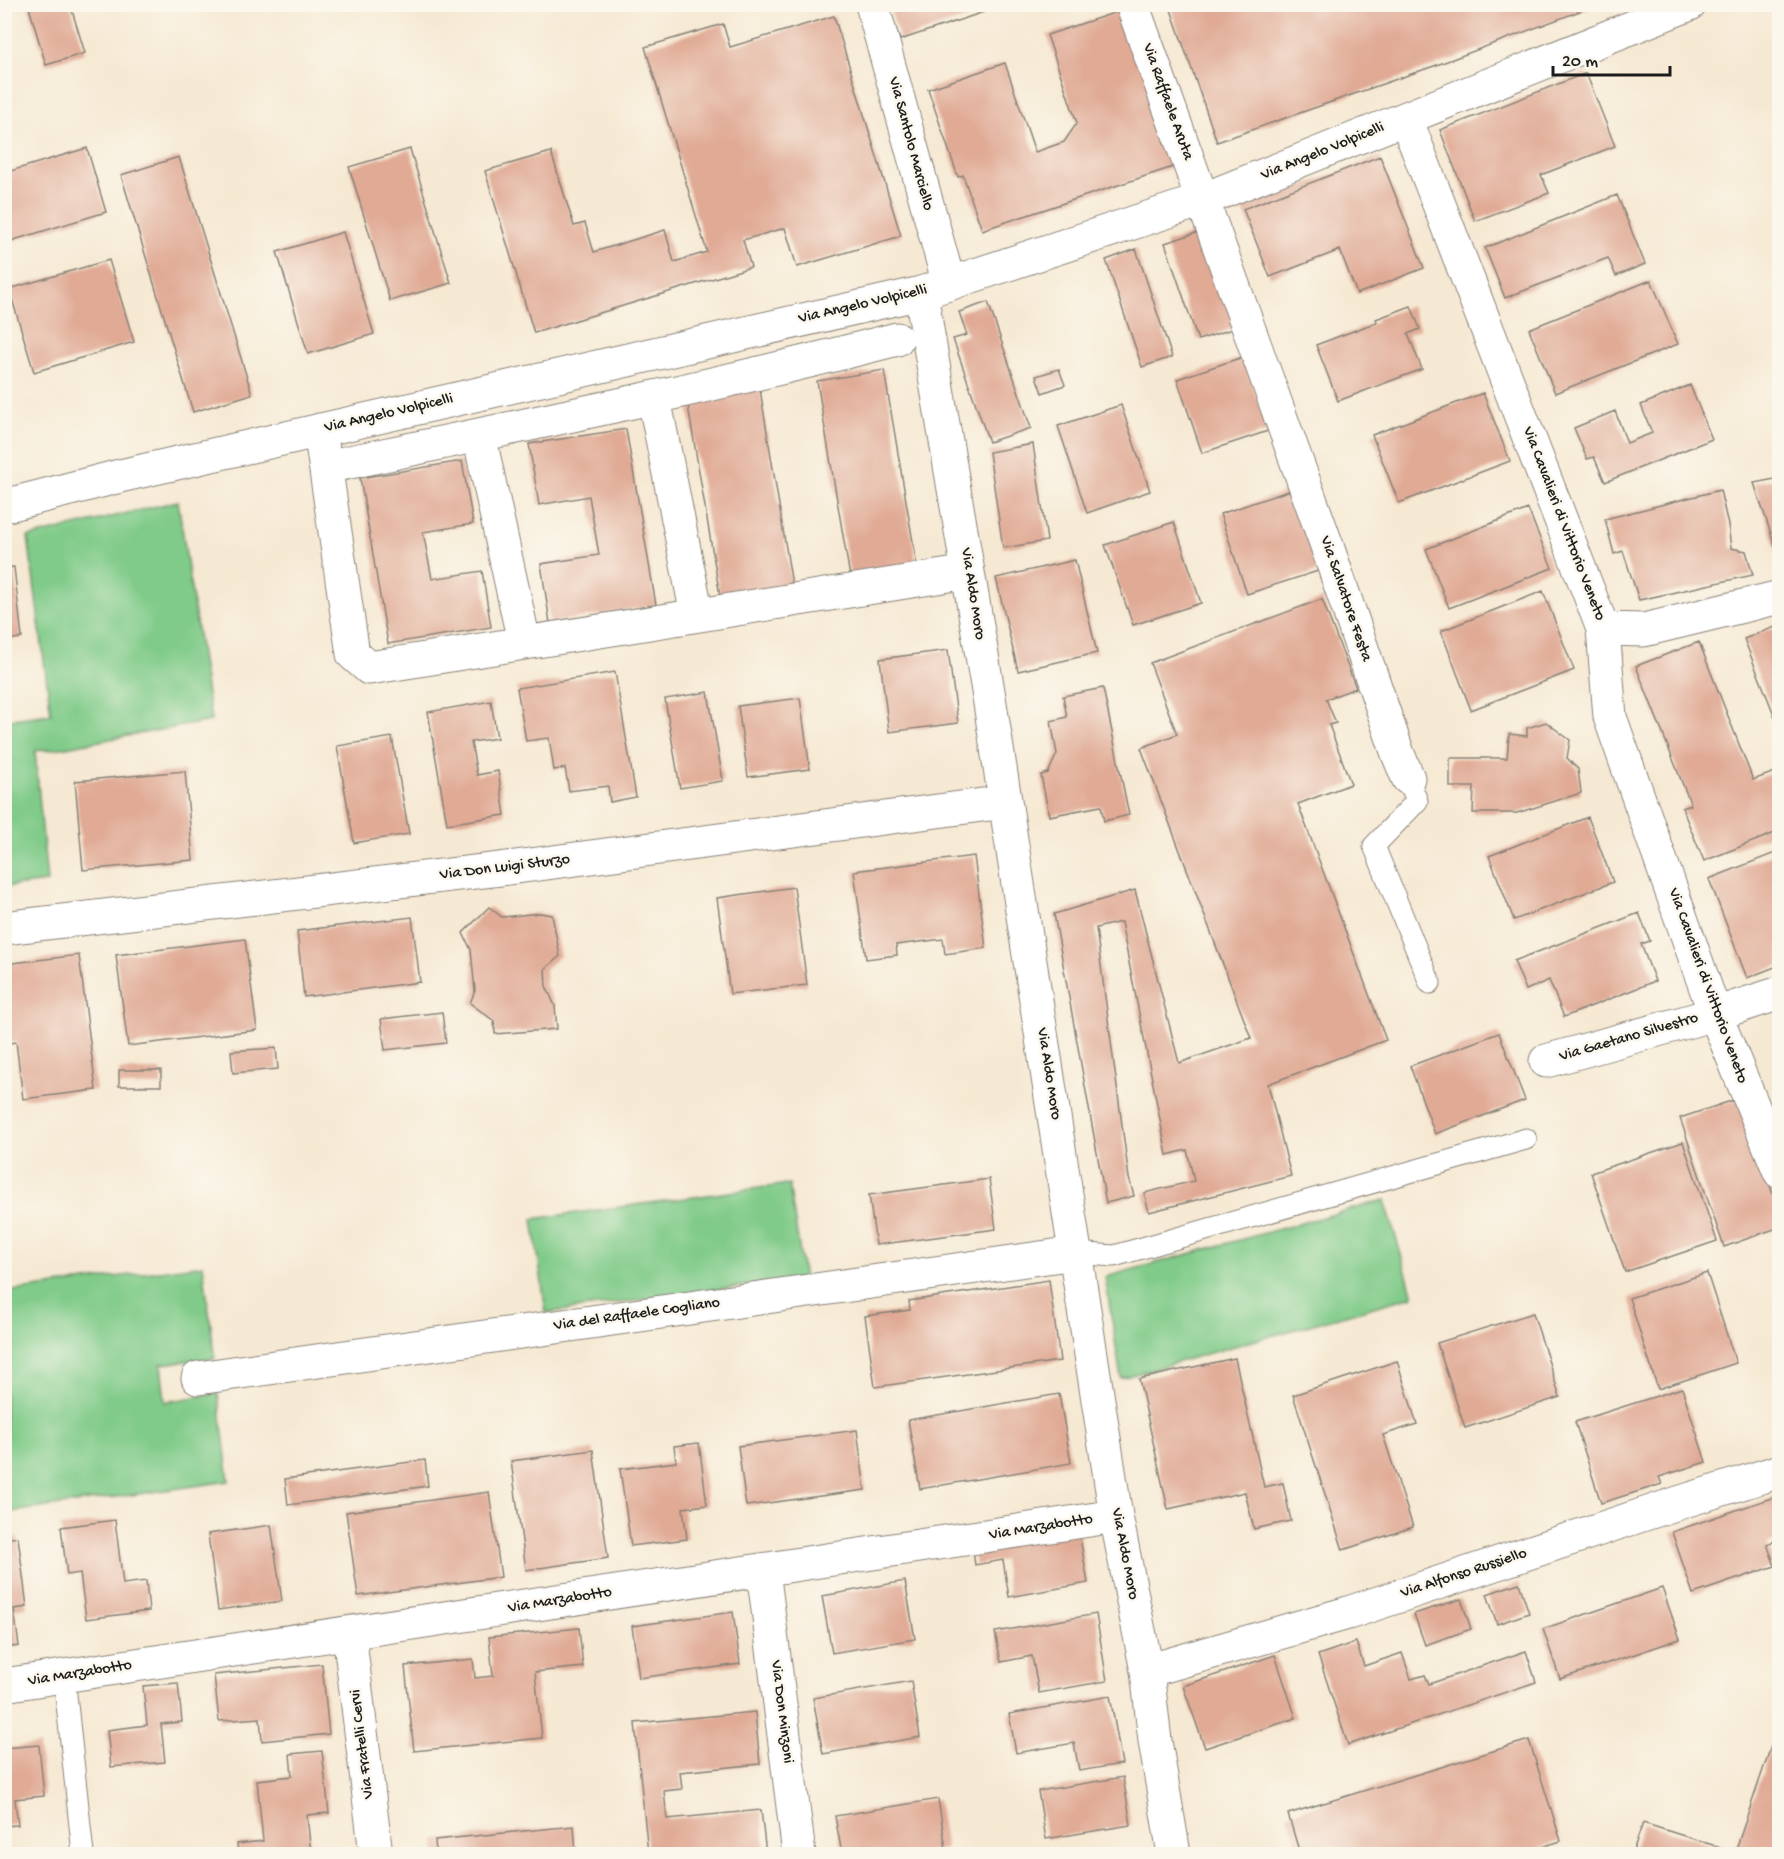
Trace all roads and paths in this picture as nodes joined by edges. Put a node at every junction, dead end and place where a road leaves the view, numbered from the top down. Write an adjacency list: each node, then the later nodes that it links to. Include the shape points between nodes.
1 (872, 4): 7 (street, Via Santolo Marciello)
2 (1132, 4): 6 (street, Via Raffaele Aruta)
3 (1690, 4): 4 (street, Via Angelo Volpicelli)
4 (1649, 13): 5 (street, Via Angelo Volpicelli)
5 (1406, 120): 6 (street, Via Angelo Volpicelli); 17 (street, Via Cavalieri di Vittorio Veneto)
6 (1202, 200): 7 (street, Via Angelo Volpicelli); 19 (street, Via Salvatore Festa)
7 (935, 288): 10 (street, Via Angelo Volpicelli); 14 (street, Via Aldo Moro)
8 (897, 339): 9 (street)
9 (654, 398): 11 (street); 16 (street)
10 (320, 430): 12 (street); 13 (street, Via Angelo Volpicelli)
11 (479, 435): 12 (street); 18 (street)
12 (326, 467): 18 (street, via 353,654 369,668)
13 (4, 506)
14 (968, 572): 16 (street); 20 (street, Via Aldo Moro)
15 (1779, 597): 17 (street, via 1644,630)
16 (697, 615): 18 (street)
17 (1603, 629): 24 (street, Via Cavalieri di Vittorio Veneto, via 1610,717)
18 (524, 642)
19 (1408, 778): 22 (lane, Via Salvatore Festa, via 1417,801 1374,846)
20 (1005, 802): 21 (street, Via Don Luigi Sturzo, via 500,869); 28 (street, Via Aldo Moro)
21 (4, 928)
22 (1430, 983)
23 (1779, 993): 24 (street, Via Gaetano Silvestro)
24 (1715, 1014): 25 (street, Via Gaetano Silvestro); 27 (street, Via Cavalieri di Vittorio Veneto)
25 (1546, 1061)
26 (1526, 1139): 28 (lane, via 1114,1256)
27 (1779, 1172)
28 (1075, 1253): 29 (street, Via del Raffaele Cogliano); 31 (street, Via Aldo Moro)
29 (198, 1378)
30 (1779, 1471): 34 (street, Via Alfonso Russiello, via 1348,1613)
31 (1116, 1516): 32 (street, Via Marzabotto); 34 (street, Via Aldo Moro)
32 (764, 1570): 33 (street, Via Marzabotto); 39 (street, Via Don Minzoni)
33 (349, 1633): 35 (street, Via Marzabotto); 38 (street, Via Fratelli Cervi)
34 (1147, 1671): 40 (street, Via Aldo Moro)
35 (64, 1676): 36 (street, Via Marzabotto); 37 (lane)
36 (4, 1685)
37 (83, 1854)
38 (376, 1854)
39 (799, 1854)
40 (1174, 1854)

